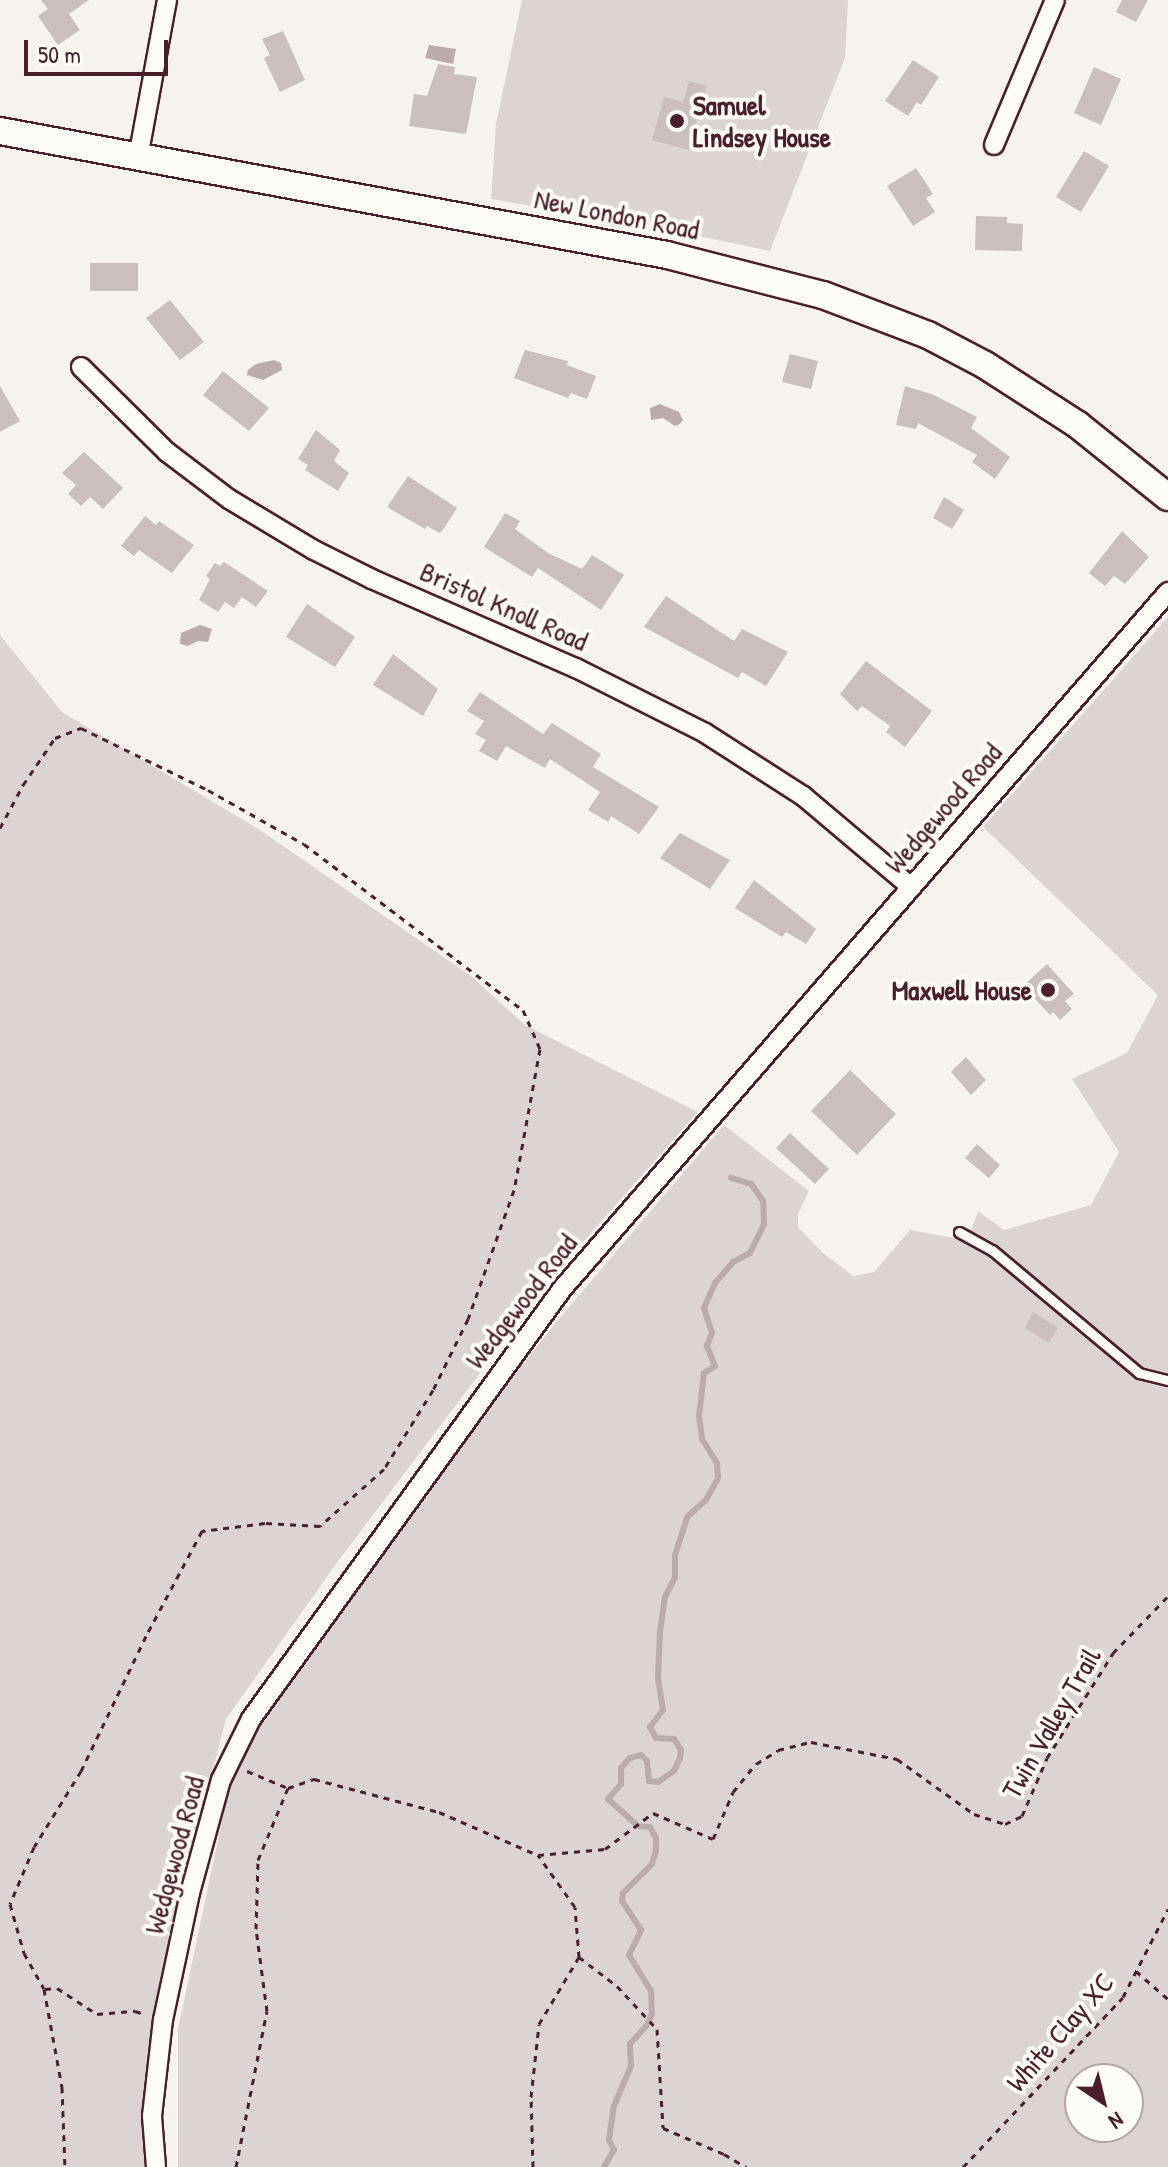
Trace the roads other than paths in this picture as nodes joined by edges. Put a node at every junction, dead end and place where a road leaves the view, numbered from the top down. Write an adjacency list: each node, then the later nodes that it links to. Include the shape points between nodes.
1 (167, 0): 5 (street)
2 (1055, 0): 4 (street)
3 (0, 131): 5 (main road, New London Road)
4 (994, 145)
5 (138, 158): 7 (main road, New London Road, via 667,255 823,295 928,335 985,365 1078,425)
6 (81, 367): 9 (street, Bristol Knoll Road, via 167,452 229,499 372,579 576,668 705,733 803,796)
7 (1168, 497)
8 (1168, 592): 9 (street, Wedgewood Road)
9 (911, 887): 12 (street, Wedgewood Road, via 562,1289 251,1719 229,1764 190,1893 163,2020 152,2116)
10 (959, 1232): 11 (lane, via 992,1250 1139,1373)
11 (1168, 1380)
12 (156, 2167)

